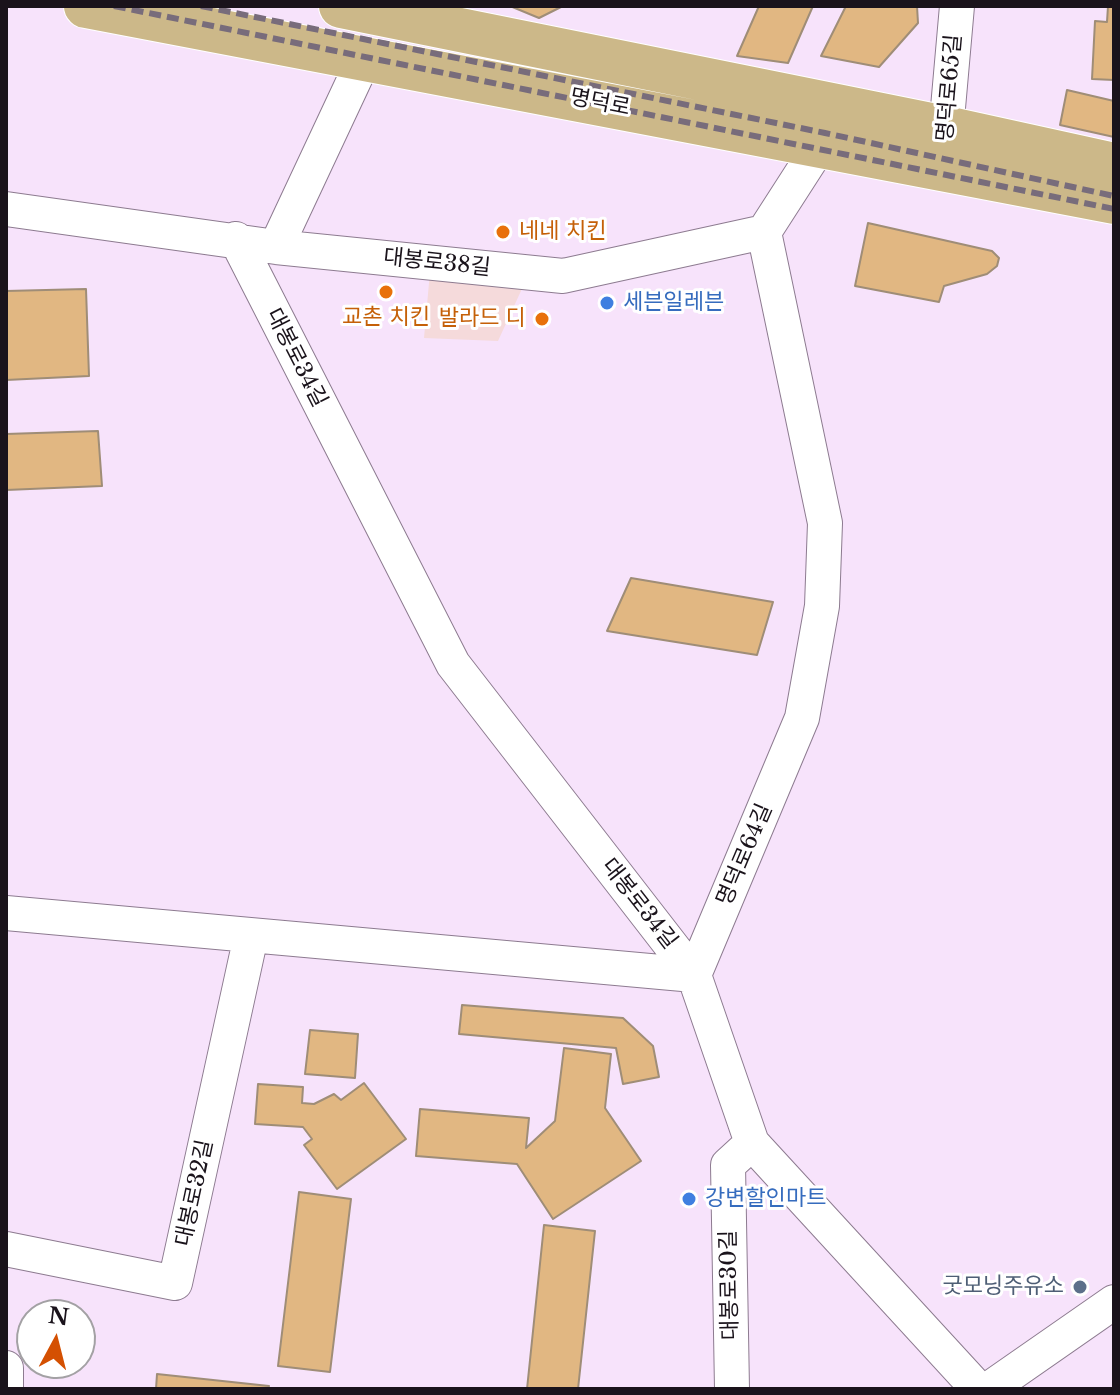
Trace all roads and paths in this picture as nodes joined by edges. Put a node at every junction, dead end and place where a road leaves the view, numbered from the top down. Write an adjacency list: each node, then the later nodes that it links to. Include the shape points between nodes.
1 (86, 6): 5 (main road, 명덕로)
2 (341, 6): 4 (main road, 명덕로)
3 (957, 6): 7 (street, 명덕로65길)
4 (424, 14): 5 (street); 7 (main road, 명덕로)
5 (381, 60): 6 (main road, 명덕로); 13 (street)
6 (820, 145): 7 (main road, 명덕로); 11 (street)
7 (945, 149): 8 (main road, 명덕로); 9 (main road, 명덕로)
8 (1114, 165)
9 (1114, 202)
10 (6, 209): 12 (street, 대봉로38길)
11 (764, 232): 13 (street, 대봉로38길, via 563,276); 16 (street, 명덕로64길, via 825,523 822,606 802,718)
12 (236, 239): 13 (street, 대봉로38길); 16 (street, 대봉로34길, via 453,664)
13 (276, 247)
14 (6, 913): 15 (street, 대봉로34길)
15 (251, 936): 16 (street, 대봉로34길); 18 (street, 대봉로32길, via 175,1283)
16 (694, 975): 17 (street)
17 (752, 1143): 22 (street, 대봉로30길, via 728,1165); 23 (street)
18 (6, 1249)
19 (1114, 1302): 24 (street)
20 (6, 1368): 21 (street)
21 (6, 1389)
22 (732, 1389)
23 (978, 1389)
24 (989, 1389)

